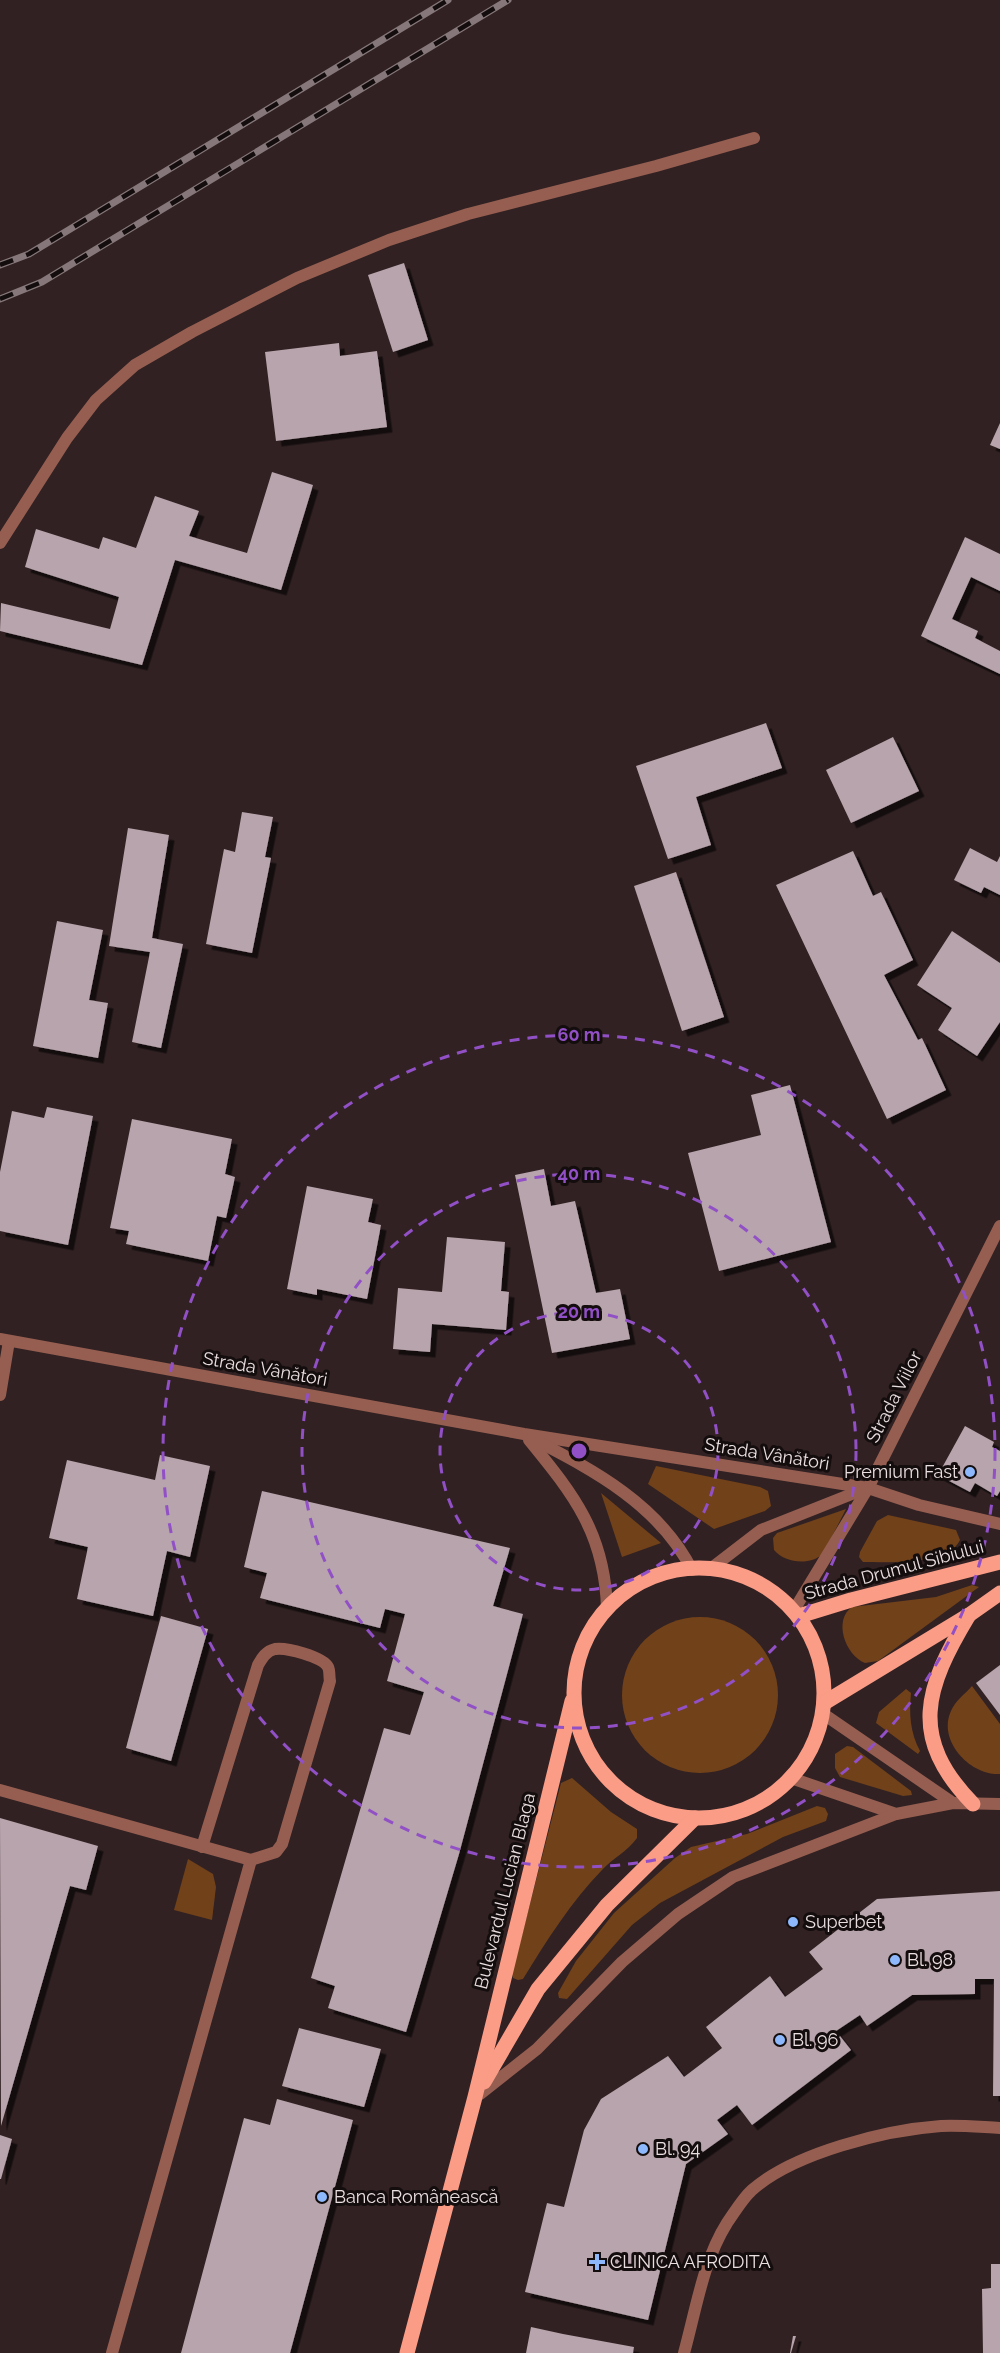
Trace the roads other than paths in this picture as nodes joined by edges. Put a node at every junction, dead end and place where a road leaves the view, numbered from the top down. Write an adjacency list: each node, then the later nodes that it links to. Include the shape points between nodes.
1 (754, 138): 2 (street, via 468,214 389,240 297,278 192,332 135,365 96,400)
2 (0, 543)
3 (1000, 1226): 7 (street, Strada Viilor)
4 (4, 1340): 5 (street); 6 (street, Strada Vânători)
5 (0, 1395)
6 (524, 1434): 7 (street, Strada Vânători); 10 (street, Strada Vânători, via 593,1471 636,1503 668,1531); 13 (street, via 588,1520 603,1562)
7 (868, 1488): 8 (street, Strada Vânători); 11 (street, via 761,1530); 14 (street, Strada Viilor)
8 (1000, 1524)
9 (1000, 1562): 14 (main road, Strada Drumul Sibiului)
10 (692, 1570): 11 (main road); 13 (main road, via 666,1572 636,1585)
11 (710, 1570): 14 (main road, via 755,1581)
12 (1000, 1593): 15 (main road)
13 (607, 1609): 16 (main road, via 590,1631 578,1661)
14 (797, 1613): 17 (main road, via 819,1661)
15 (969, 1615): 17 (main road); 21 (main road, via 939,1671 931,1692 930,1716 939,1762)
16 (574, 1694): 24 (main road, via 578,1726 590,1756 610,1782 636,1802 667,1814); 27 (main road, Bulevardul Lucian Blaga)
17 (823, 1708): 18 (main road, via 807,1756); 20 (street)
18 (791, 1778): 23 (street); 24 (main road, via 761,1802 731,1814)
19 (0, 1790): 25 (street)
20 (953, 1803): 21 (street); 23 (street)
21 (973, 1804): 22 (street)
22 (1000, 1804)
23 (896, 1814): 27 (street, via 733,1877 678,1914 622,1962 537,2049)
24 (695, 1818): 27 (main road, Bulevardul Lucian Blaga, via 607,1905 538,1989)
25 (202, 1847): 26 (street); 26 (street, via 264,1654 276,1649 314,1656 329,1668 330,1681 282,1844 276,1852)
26 (251, 1860): 29 (street)
27 (475, 2097): 30 (main road, Bulevardul Lucian Blaga)
28 (1000, 2128): 31 (street, via 942,2126 894,2132 847,2144 790,2167 752,2190 726,2224 706,2270)
29 (111, 2353)
30 (407, 2353)
31 (684, 2353)

